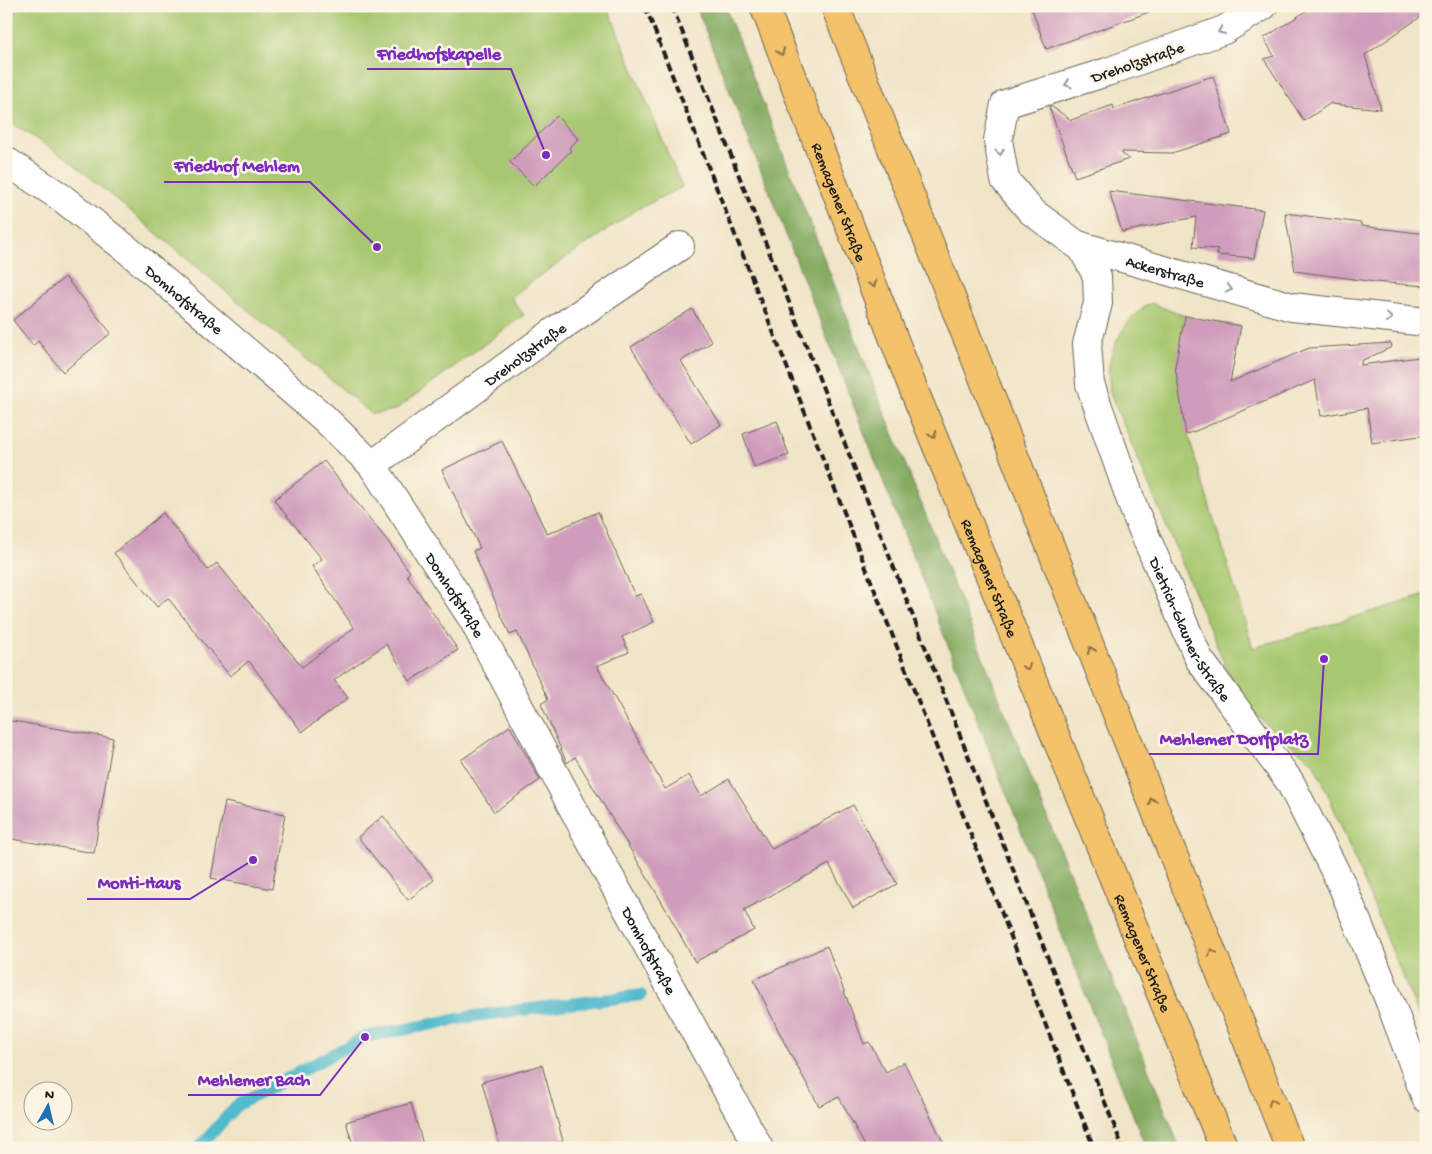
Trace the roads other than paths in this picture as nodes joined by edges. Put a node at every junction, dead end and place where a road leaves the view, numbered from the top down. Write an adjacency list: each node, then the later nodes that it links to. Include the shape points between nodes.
1 (764, 6): 12 (main road, Remagener Straße, one-way to 12, via 911,383)
2 (835, 6): 13 (main road, one-way to 2)
3 (1263, 6): 4 (street, Dreholzstraße, one-way to 4, via 1224,30)
4 (1005, 104): 7 (street, Ackerstraße, one-way to 7, via 998,140 1005,180 1031,211)
5 (6, 161): 9 (street, Domhofstraße, via 62,198 129,251 324,418)
6 (680, 246): 9 (street, Dreholzstraße, via 559,328)
7 (1081, 246): 8 (street, Ackerstraße, one-way to 8, via 1292,307); 10 (street, Dietrich-Glauner-Straße, via 1097,276 1098,303 1087,344 1090,384 1135,512 1199,659 1290,782 1342,885)
8 (1426, 322)
9 (372, 465): 11 (street, Domhofstraße, via 472,618)
10 (1426, 1098)
11 (759, 1148)
12 (1224, 1148)
13 (1290, 1148)

